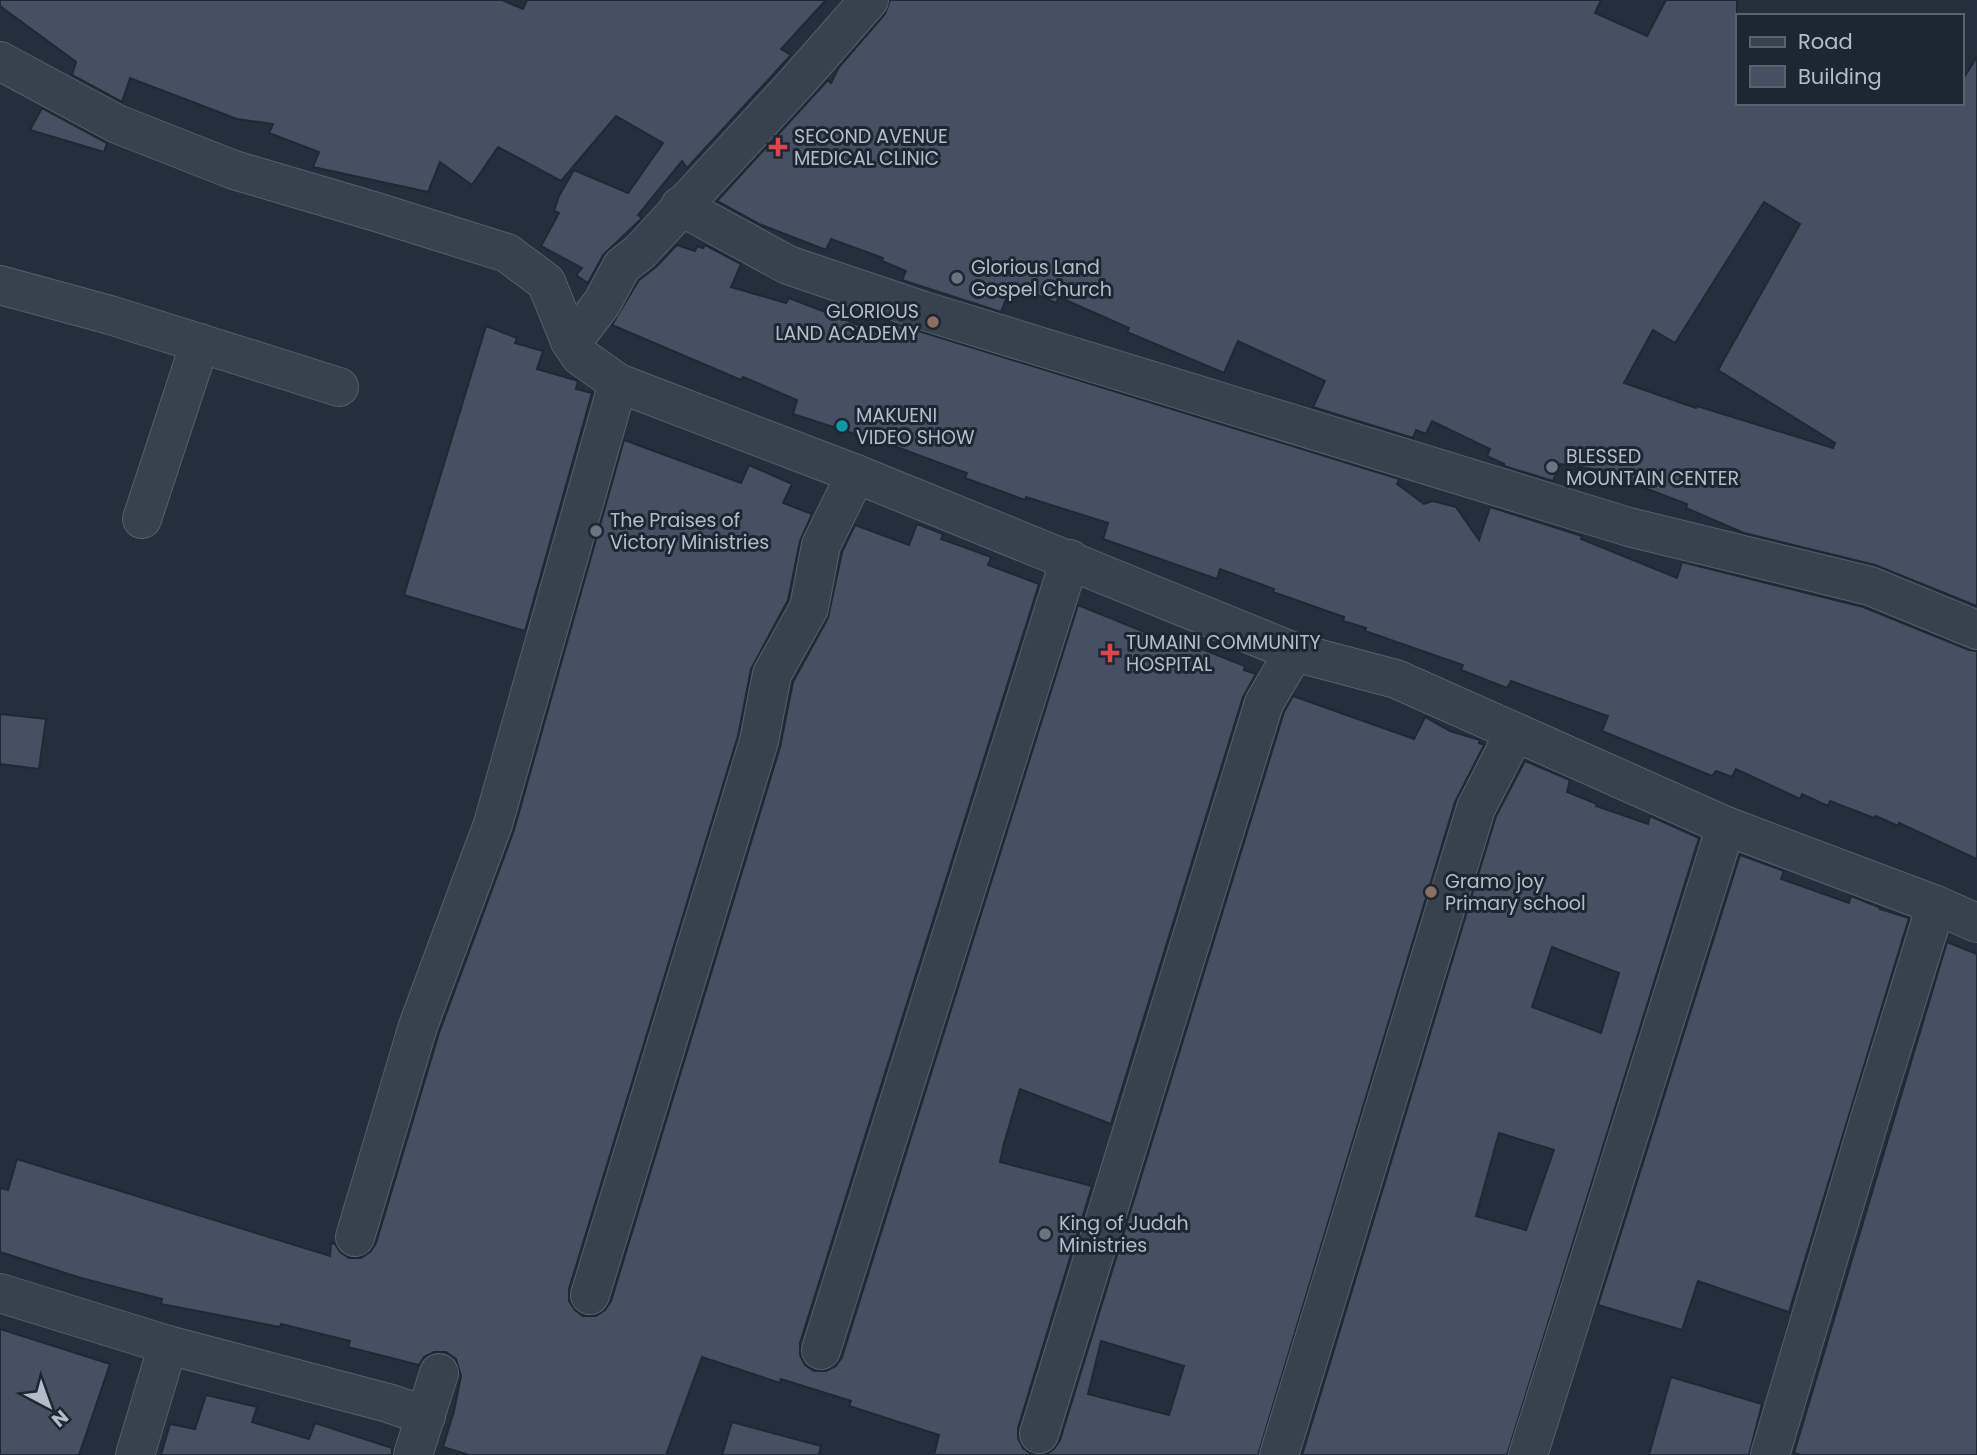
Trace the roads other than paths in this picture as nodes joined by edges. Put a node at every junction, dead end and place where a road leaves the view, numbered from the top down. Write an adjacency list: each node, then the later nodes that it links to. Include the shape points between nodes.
1 (869, 0): 3 (street)
2 (0, 61): 5 (street, via 117,124 234,170 507,253 546,282)
3 (680, 206): 5 (street, via 622,266 602,303); 12 (street, via 788,265 921,310 1629,527 1870,586)
4 (0, 285): 6 (street)
5 (570, 341): 7 (street, via 580,356)
6 (200, 343): 8 (street); 10 (street)
7 (618, 383): 9 (street); 18 (street, via 493,824 418,1026)
8 (339, 387)
9 (856, 474): 11 (street); 20 (street, via 821,545 809,608 772,674 759,741)
10 (142, 519)
11 (1070, 559): 13 (street); 22 (street)
12 (1977, 630)
13 (1294, 652): 14 (street, via 1396,678); 25 (street, via 1264,703)
14 (1515, 732): 15 (street); 28 (street, via 1476,808)
15 (1726, 826): 16 (street); 29 (street)
16 (1936, 905): 17 (street); 30 (street)
17 (1977, 923)
18 (355, 1237)
19 (0, 1293): 21 (street)
20 (590, 1295)
21 (168, 1345): 24 (street); 26 (street)
22 (821, 1350)
23 (439, 1373): 24 (street)
24 (425, 1416): 27 (street)
25 (1039, 1434)
26 (135, 1455)
27 (413, 1455)
28 (1279, 1455)
29 (1528, 1455)
30 (1770, 1455)

